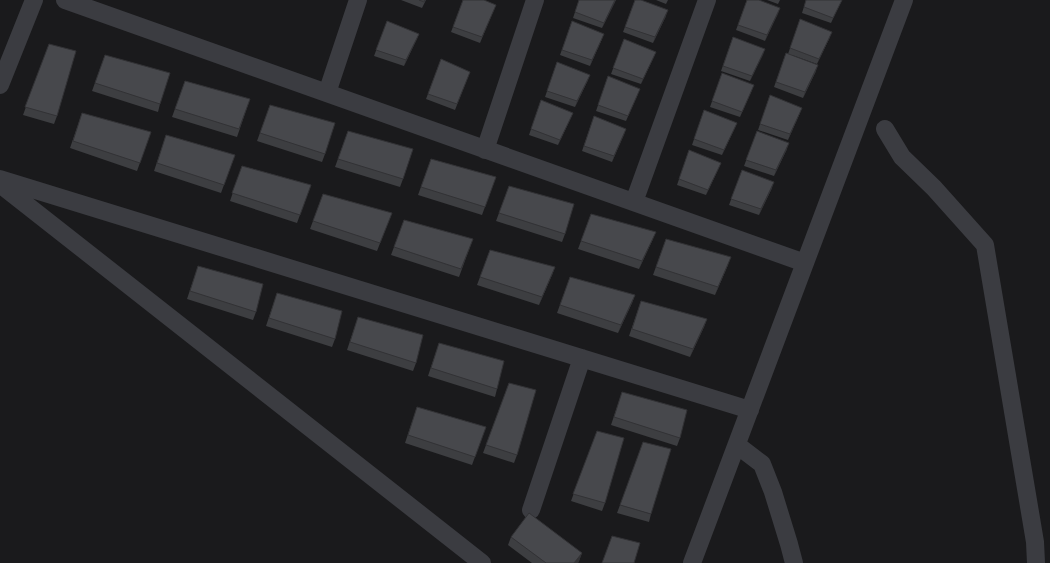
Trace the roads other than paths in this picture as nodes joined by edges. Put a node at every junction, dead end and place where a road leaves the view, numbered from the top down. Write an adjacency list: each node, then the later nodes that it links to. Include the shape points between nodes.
1 (34, 0): 7 (street)
2 (65, 0): 8 (street)
3 (358, 0): 8 (street)
4 (535, 0): 10 (street)
5 (707, 0): 13 (street)
6 (904, 0): 14 (street)
7 (0, 85)
8 (327, 93): 10 (street)
9 (885, 129): 22 (street, via 902,156 985,245 1035,542)
10 (485, 150): 13 (street)
11 (0, 178): 15 (street)
12 (0, 184): 19 (street)
13 (634, 202): 14 (street)
14 (805, 263): 16 (street)
15 (582, 358): 16 (street); 18 (street)
16 (750, 410): 17 (street)
17 (737, 445): 20 (street); 21 (street, via 762,464)
18 (531, 510)
19 (482, 563)
20 (692, 563)
21 (794, 563)
22 (1036, 563)

